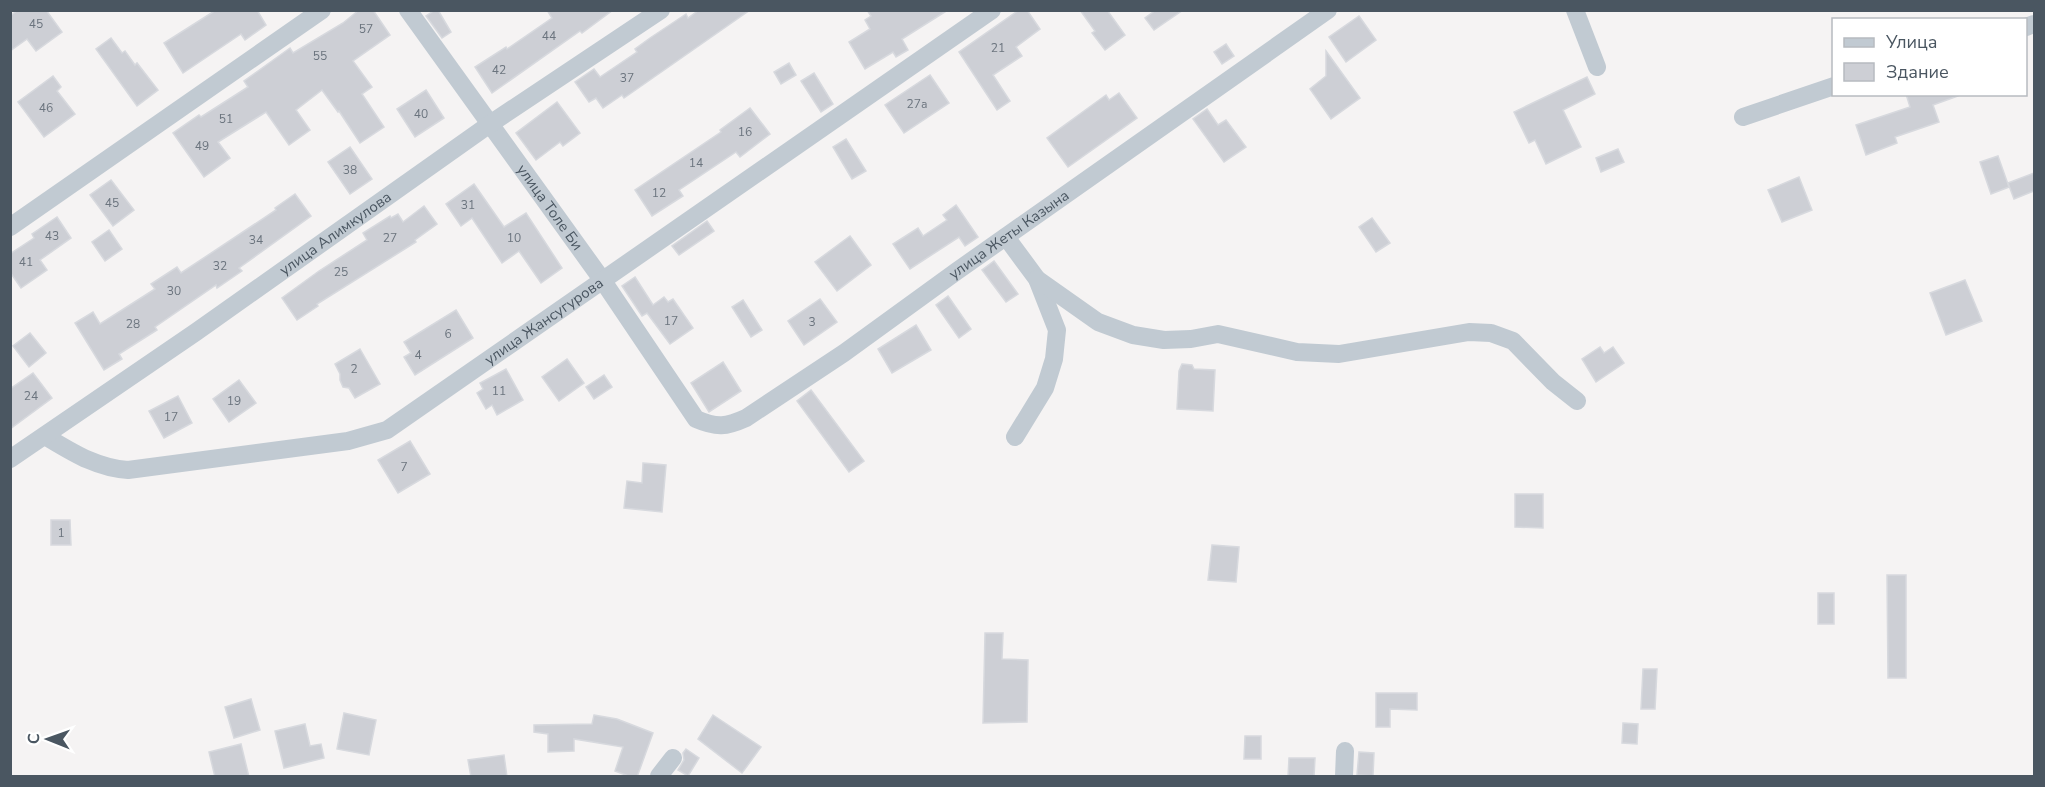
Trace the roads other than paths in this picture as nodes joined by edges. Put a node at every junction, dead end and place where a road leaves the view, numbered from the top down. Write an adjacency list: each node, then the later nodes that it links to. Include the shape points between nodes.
1 (322, 10): 11 (street)
2 (408, 10): 10 (street, улица Толе Би)
3 (661, 10): 10 (street, улица Алимкулова)
4 (992, 10): 14 (street, улица Жансугурова)
5 (1328, 10): 12 (street, улица Жеты Казына)
6 (1575, 10): 7 (street)
7 (1597, 67)
8 (1832, 86): 9 (street)
9 (1743, 117)
10 (490, 124): 14 (street, улица Толе Би); 17 (street, улица Алимкулова)
11 (10, 227)
12 (1006, 237): 13 (street); 16 (street, улица Жеты Казына, via 746,418 728,426 710,425 696,419)
13 (1037, 279): 15 (street, via 1098,322 1133,335 1164,340 1218,334 1297,352 1339,354 1469,332 1491,333 1513,341); 18 (street, via 1057,330 1054,359 1046,388)
14 (603, 281): 16 (street, улица Толе Би); 17 (street, улица Жансугурова, via 387,430 369,436 128,470 98,465)
15 (1576, 401)
16 (687, 406)
17 (45, 436): 19 (street, улица Алимкулова)
18 (1015, 437)
19 (10, 459)
20 (1345, 752): 23 (street)
21 (673, 758): 22 (street)
22 (659, 777)
23 (1344, 777)

